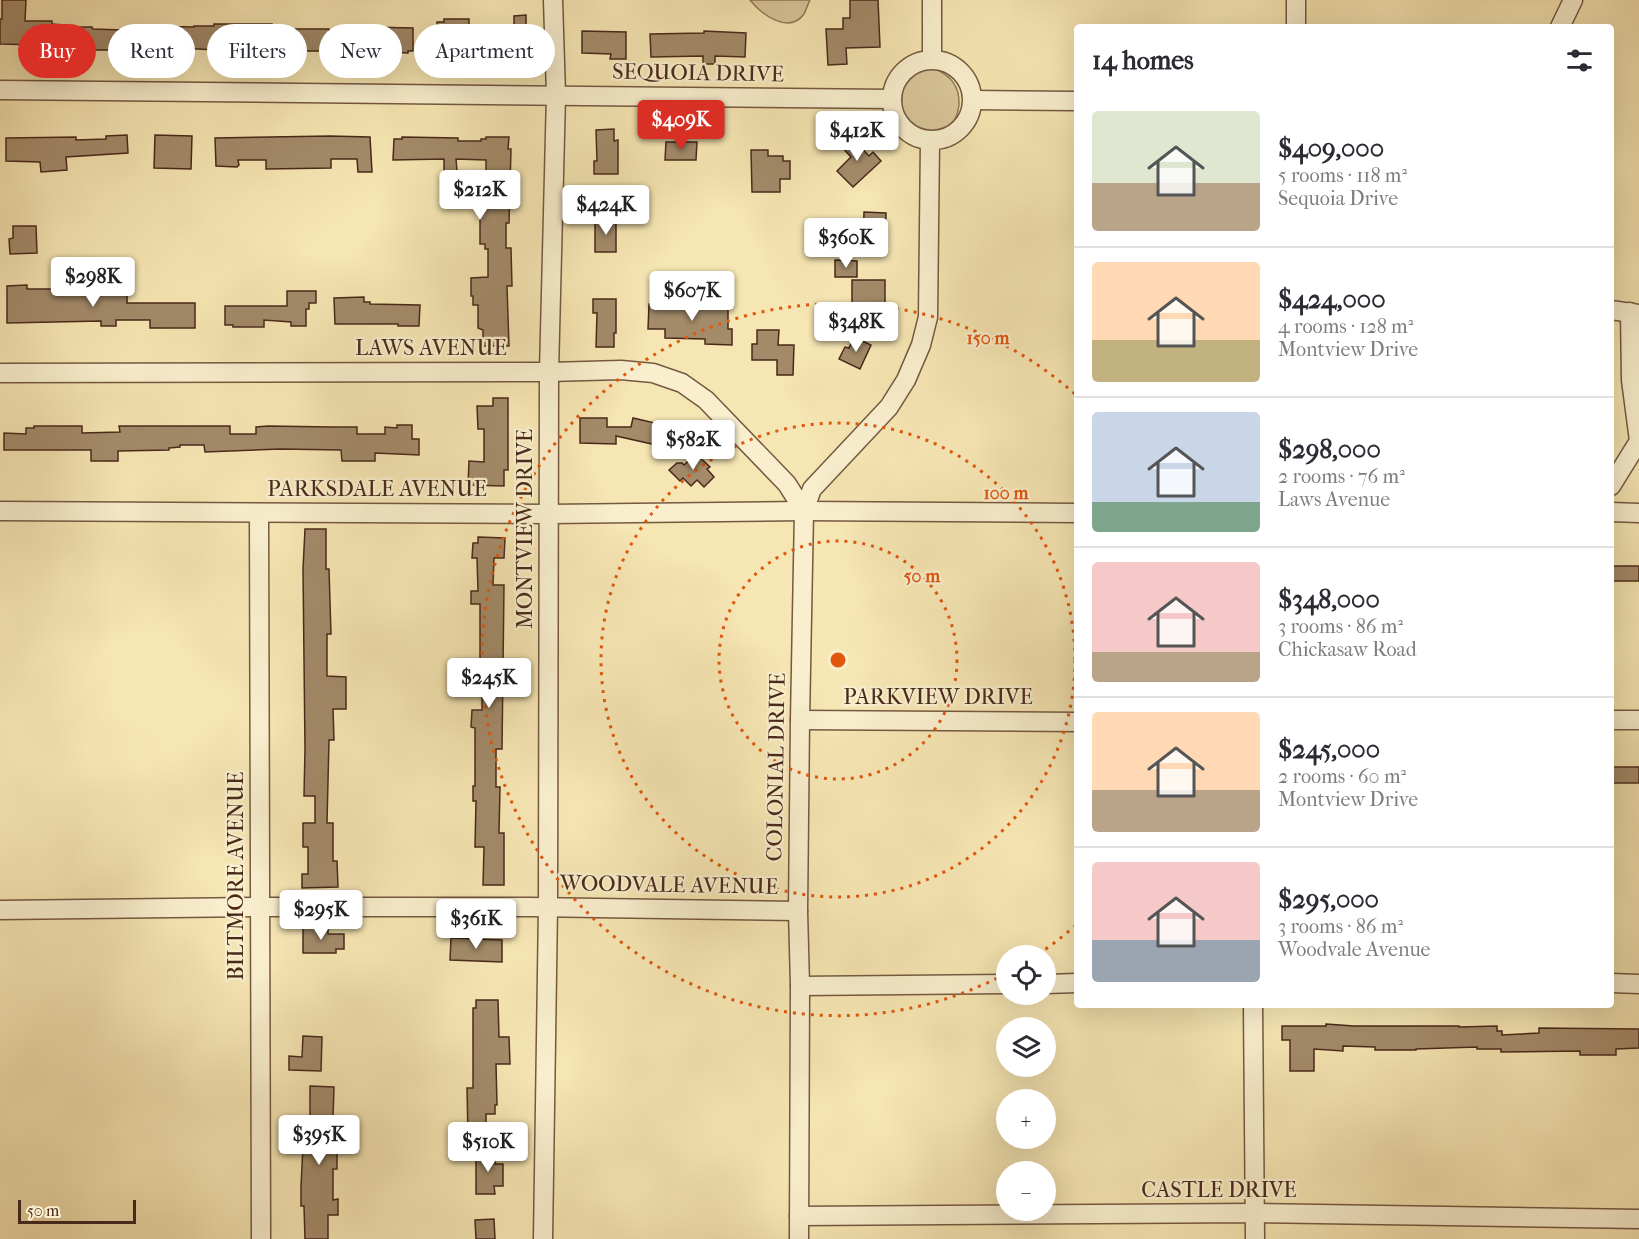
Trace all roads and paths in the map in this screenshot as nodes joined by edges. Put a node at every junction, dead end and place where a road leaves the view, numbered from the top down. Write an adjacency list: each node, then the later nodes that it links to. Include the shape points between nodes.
1 (553, 0): 9 (street, MONTVIEW DRIVE)
2 (932, 0): 7 (street)
3 (1296, 0): 5 (street)
4 (1573, 0): 6 (street)
5 (1296, 24)
6 (1561, 24)
7 (932, 59): 10 (street, via 908,67 896,81); 11 (street, via 954,66 968,80)
8 (0, 90): 9 (street, SEQUOIA DRIVE)
9 (556, 95): 10 (street, SEQUOIA DRIVE); 16 (street, MONTVIEW DRIVE)
10 (891, 99): 13 (street, via 896,118 913,136)
11 (973, 100): 12 (street); 13 (street, via 967,122 949,137)
12 (1074, 101)
13 (930, 141): 20 (street, via 928,317 921,345 889,407 812,489)
14 (1614, 310): 15 (street)
15 (1634, 313): 18 (street, via 1630,380 1639,441)
16 (549, 372): 17 (street, LAWS AVENUE); 20 (street, LAWS AVENUE, via 621,370 653,373 682,383 706,400 787,484); 25 (street, MONTVIEW DRIVE)
17 (0, 373)
18 (1614, 481)
19 (0, 511): 22 (street, PARKSDALE AVENUE)
20 (804, 511): 23 (street, PARKSDALE AVENUE); 25 (street, PARKSDALE AVENUE); 26 (street, COLONIAL DRIVE)
21 (1614, 512): 24 (street)
22 (259, 513): 25 (street, PARKSDALE AVENUE); 30 (street, BILTMORE AVENUE)
23 (1074, 513)
24 (1639, 513)
25 (549, 514): 31 (street, MONTVIEW DRIVE)
26 (800, 720): 29 (street, PARKVIEW DRIVE); 33 (street, COLONIAL DRIVE)
27 (1614, 720): 28 (street)
28 (1639, 720)
29 (1074, 722)
30 (260, 907): 31 (street, WOODVALE AVENUE); 32 (street, WOODVALE AVENUE); 44 (street, BILTMORE AVENUE)
31 (548, 907): 33 (street, WOODVALE AVENUE); 45 (street, MONTVIEW DRIVE)
32 (0, 910)
33 (798, 911): 39 (street, COLONIAL DRIVE)
34 (1074, 983): 37 (street)
35 (1614, 983): 38 (street)
36 (996, 984): 39 (street)
37 (1056, 984)
38 (1639, 984)
39 (800, 986): 42 (street, COLONIAL DRIVE)
40 (1253, 1008): 41 (street)
41 (1255, 1213): 42 (street, CASTLE DRIVE); 43 (street, CASTLE DRIVE); 47 (street)
42 (799, 1216): 46 (street, COLONIAL DRIVE)
43 (1639, 1219)
44 (261, 1239)
45 (543, 1239)
46 (799, 1239)
47 (1255, 1239)

